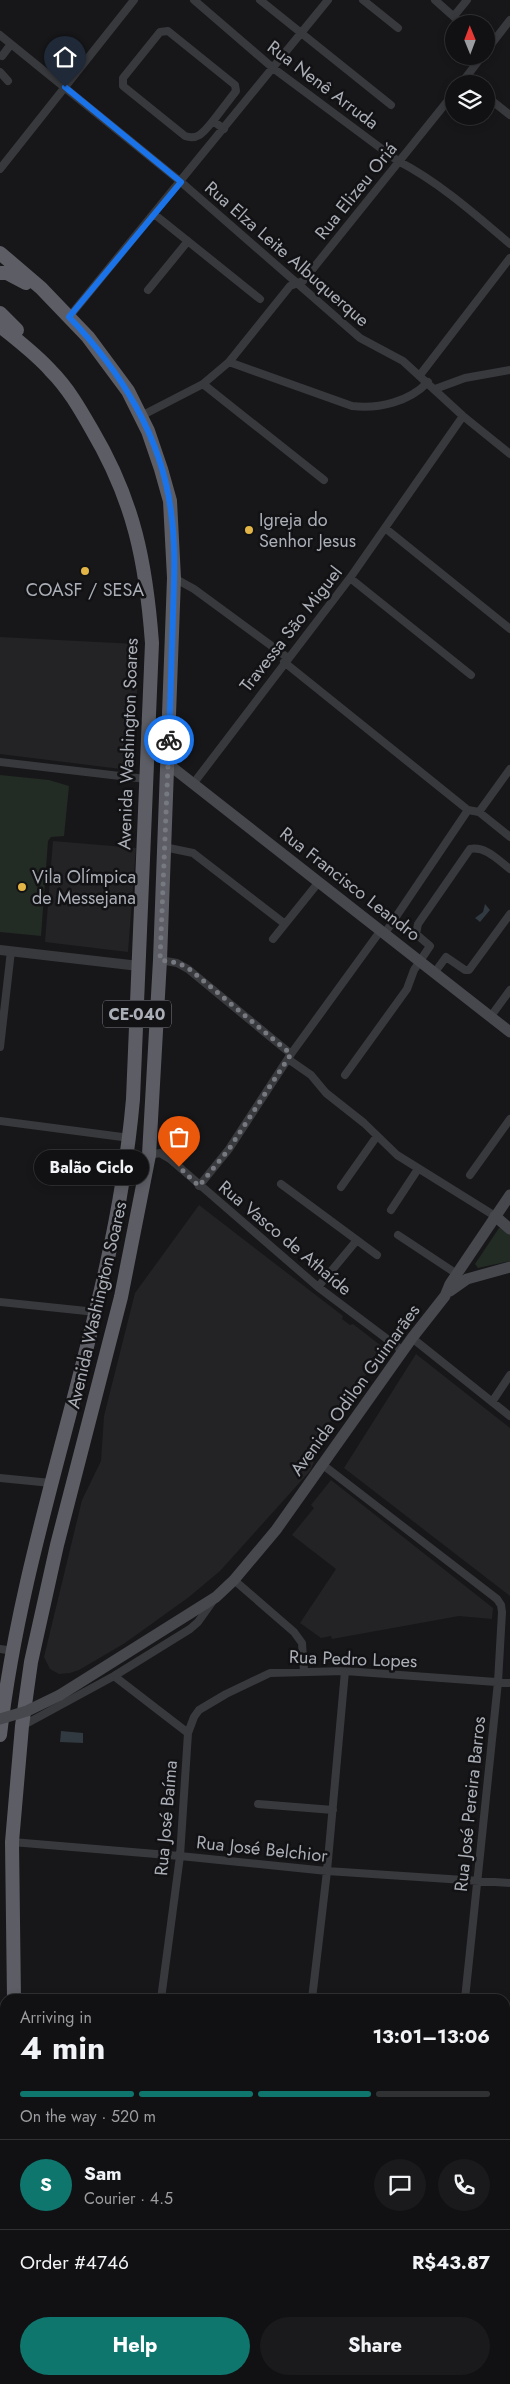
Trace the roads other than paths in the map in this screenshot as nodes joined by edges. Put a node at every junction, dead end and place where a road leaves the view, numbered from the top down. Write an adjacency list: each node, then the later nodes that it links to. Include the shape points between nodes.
1 (134, 0): 20 (street)
2 (194, 0): 17 (street, Rua Nenê Arruda)
3 (260, 0): 12 (street)
4 (328, 0): 12 (street)
5 (363, 0): 11 (street)
6 (435, 0): 8 (street)
7 (467, 0): 9 (street)
8 (453, 15)
9 (455, 15)
10 (510, 20): 14 (street)
11 (398, 28)
12 (301, 33): 17 (street); 23 (street)
13 (0, 35): 15 (street, Rua Elza Leite Albuquerque)
14 (495, 38)
15 (11, 44): 16 (street); 20 (street, Rua Elza Leite Albuquerque)
16 (1, 57)
17 (274, 68): 26 (street); 27 (street, Rua Nenê Arruda)
18 (0, 72): 19 (street)
19 (8, 82)
20 (65, 87): 28 (street); 29 (street, Rua Elza Leite Albuquerque)
21 (495, 103): 24 (street)
22 (445, 104): 27 (street, Rua Elizeu Oriá)
23 (391, 105)
24 (510, 115)
25 (214, 121): 25 (street, via 200,136 190,138 123,86 123,78 160,32 168,31 235,85 236,91); 26 (street)
26 (224, 129): 29 (street)
27 (398, 161): 32 (street, Rua Nenê Arruda, via 470,211); 36 (street, Rua Elizeu Oriá, via 303,281)
28 (0, 169)
29 (181, 182): 30 (street); 36 (street, Rua Elza Leite Albuquerque)
30 (154, 214): 31 (street); 41 (street)
31 (188, 241): 38 (street); 39 (street)
32 (510, 244)
33 (0, 253): 37 (highway, Avenida Washington Soares / CE-040)
34 (510, 258): 46 (street)
35 (0, 273): 37 (highway)
36 (296, 283): 44 (street, Rua Elizeu Oriá, via 290,286); 46 (street, Rua Elza Leite Albuquerque, via 360,338 397,357)
37 (41, 288): 41 (highway, Avenida Washington Soares / CE-040)
38 (148, 290)
39 (260, 298)
40 (0, 313): 43 (highway, via 24,337)
41 (69, 317): 50 (highway, Avenida Washington Soares / CE-040, via 118,375)
42 (0, 326): 43 (highway, Avenida Washington Soares / CE-040)
43 (33, 353): 63 (highway, Avenida Washington Soares / CE-040, via 67,389 104,449 119,479 140,547 152,643)
44 (229, 362): 47 (street, via 352,406 381,405 410,396); 48 (street, Rua Elizeu Oriá)
45 (510, 370): 49 (street, via 465,378)
46 (420, 375): 47 (street, Rua Elza Leite Albuquerque)
47 (428, 382): 49 (street, Rua Elza Leite Albuquerque)
48 (203, 384): 50 (street, Rua Elizeu Oriá); 53 (street)
49 (435, 389): 51 (street, Rua Elza Leite Albuquerque)
50 (141, 416): 55 (highway, Avenida Washington Soares / CE-040, via 170,501)
51 (463, 416): 52 (street, Rua Elza Leite Albuquerque); 54 (street, Travessa São Miguel)
52 (510, 454)
53 (324, 480)
54 (385, 528): 56 (street, Travessa São Miguel); 57 (street)
55 (174, 578): 58 (street, via 194,589); 61 (highway, Avenida Washington Soares / CE-040)
56 (350, 578): 58 (street, Travessa São Miguel); 59 (street)
57 (510, 629)
58 (286, 660): 64 (street, Travessa São Miguel); 65 (street)
59 (471, 675)
60 (0, 762): 63 (street)
61 (168, 764): 64 (main road, Rua Francisco Leandro); 68 (highway, Avenida Washington Soares / CE-040)
62 (510, 768): 66 (street)
63 (146, 780): 79 (highway, Avenida Washington Soares / CE-040)
64 (192, 784): 70 (main road, Rua Francisco Leandro)
65 (468, 810): 66 (street); 73 (street)
66 (479, 812): 67 (street)
67 (510, 837)
68 (164, 847): 72 (street, via 193,853); 77 (highway, Avenida Washington Soares / CE-040)
69 (510, 869): 78 (street, via 488,852 470,849 418,924 416,934 430,946)
70 (318, 883): 72 (street); 73 (main road, Rua Francisco Leandro)
71 (510, 914): 80 (street, via 469,970 446,957)
72 (285, 924): 74 (street)
73 (383, 932): 78 (main road, Rua Francisco Leandro); 85 (street)
74 (273, 940)
75 (0, 950): 76 (street)
76 (11, 951): 79 (street); 84 (street)
77 (160, 960): 85 (street, via 188,968); 91 (highway, Avenida Washington Soares / CE-040)
78 (420, 960): 80 (main road, Rua Francisco Leandro); 86 (street, via 407,989)
79 (139, 966): 90 (highway, Avenida Washington Soares / CE-040)
80 (436, 972): 82 (main road, Rua Francisco Leandro)
81 (510, 990): 82 (street)
82 (491, 1016): 83 (main road, Rua Francisco Leandro)
83 (510, 1032)
84 (0, 1048)
85 (290, 1057): 89 (street); 95 (street, via 229,1149)
86 (345, 1075)
87 (510, 1120): 93 (street)
88 (0, 1121): 90 (street)
89 (377, 1136): 92 (street); 96 (street)
90 (130, 1138): 109 (highway, Avenida Washington Soares / CE-040, via 116,1224)
91 (148, 1154): 95 (street, Rua Vasco de Athaíde, via 160,1153 170,1159); 129 (highway, Avenida Washington Soares / CE-040, via 121,1297 57,1545 31,1662)
92 (418, 1169): 98 (street); 99 (street)
93 (470, 1175)
94 (281, 1184): 102 (street)
95 (199, 1186): 106 (street, Rua Vasco de Athaíde)
96 (341, 1187)
97 (510, 1195): 99 (main road, Avenida Odilon Guimarães)
98 (391, 1210)
99 (495, 1216): 100 (main road); 105 (main road, Avenida Odilon Guimarães)
100 (510, 1229)
101 (398, 1235): 105 (street)
102 (356, 1240): 103 (street); 106 (street)
103 (377, 1255)
104 (510, 1267): 107 (main road, via 466,1279)
105 (457, 1274): 107 (main road, Avenida Odilon Guimarães)
106 (318, 1287): 111 (street, Rua Vasco de Athaíde)
107 (445, 1296): 110 (main road, Avenida Odilon Guimarães)
108 (0, 1302): 109 (street)
109 (96, 1312): 117 (highway, Avenida Washington Soares / CE-040)
110 (412, 1338): 111 (main road, Avenida Odilon Guimarães); 113 (street)
111 (403, 1351): 115 (main road, Avenida Odilon Guimarães)
112 (510, 1375): 113 (street)
113 (492, 1402): 114 (street)
114 (510, 1416)
115 (323, 1465): 118 (main road, Avenida Odilon Guimarães, via 276,1530); 120 (street, via 497,1599)
116 (0, 1478): 117 (street)
117 (51, 1483): 121 (highway, Avenida Washington Soares / CE-040)
118 (234, 1580): 119 (main road, Avenida Odilon Guimarães); 122 (street, via 294,1632 302,1643)
119 (216, 1596): 124 (street, Avenida Odilon Guimarães, via 190,1629); 128 (main road, Avenida Odilon Guimarães, bridge, via 60,1695)
120 (506, 1612): 125 (street, Rua José Pereira Barros)
121 (7, 1650): 127 (highway, Avenida Washington Soares / CE-040)
122 (304, 1670): 123 (street, Rua Pedro Lopes); 130 (street, Rua Pedro Lopes, via 270,1673 226,1694 199,1710)
123 (345, 1671): 125 (street, Rua Pedro Lopes); 133 (street)
124 (114, 1676): 129 (street, Avenida Odilon Guimarães); 130 (street)
125 (498, 1682): 126 (street, Rua Pedro Lopes); 137 (street, Rua José Pereira Barros)
126 (510, 1683)
127 (2, 1705): 131 (highway, Avenida Washington Soares / CE-040)
128 (0, 1720)
129 (22, 1726): 134 (highway, Avenida Washington Soares / CE-040)
130 (188, 1733): 135 (street, Rua José Baíma)
131 (0, 1734)
132 (258, 1804): 133 (street)
133 (333, 1810): 136 (street)
134 (12, 1842): 135 (street, Rua José Belchior); 139 (highway, Avenida Washington Soares / CE-040)
135 (180, 1856): 136 (street, Rua José Belchior); 140 (street, Rua José Baíma)
136 (327, 1871): 137 (street, Rua José Belchior); 141 (street)
137 (477, 1880): 138 (street, Rua José Belchior); 142 (street, Rua José Pereira Barros)
138 (510, 1883)
139 (14, 1994)
140 (162, 1994)
141 (313, 1994)
142 (466, 1994)

